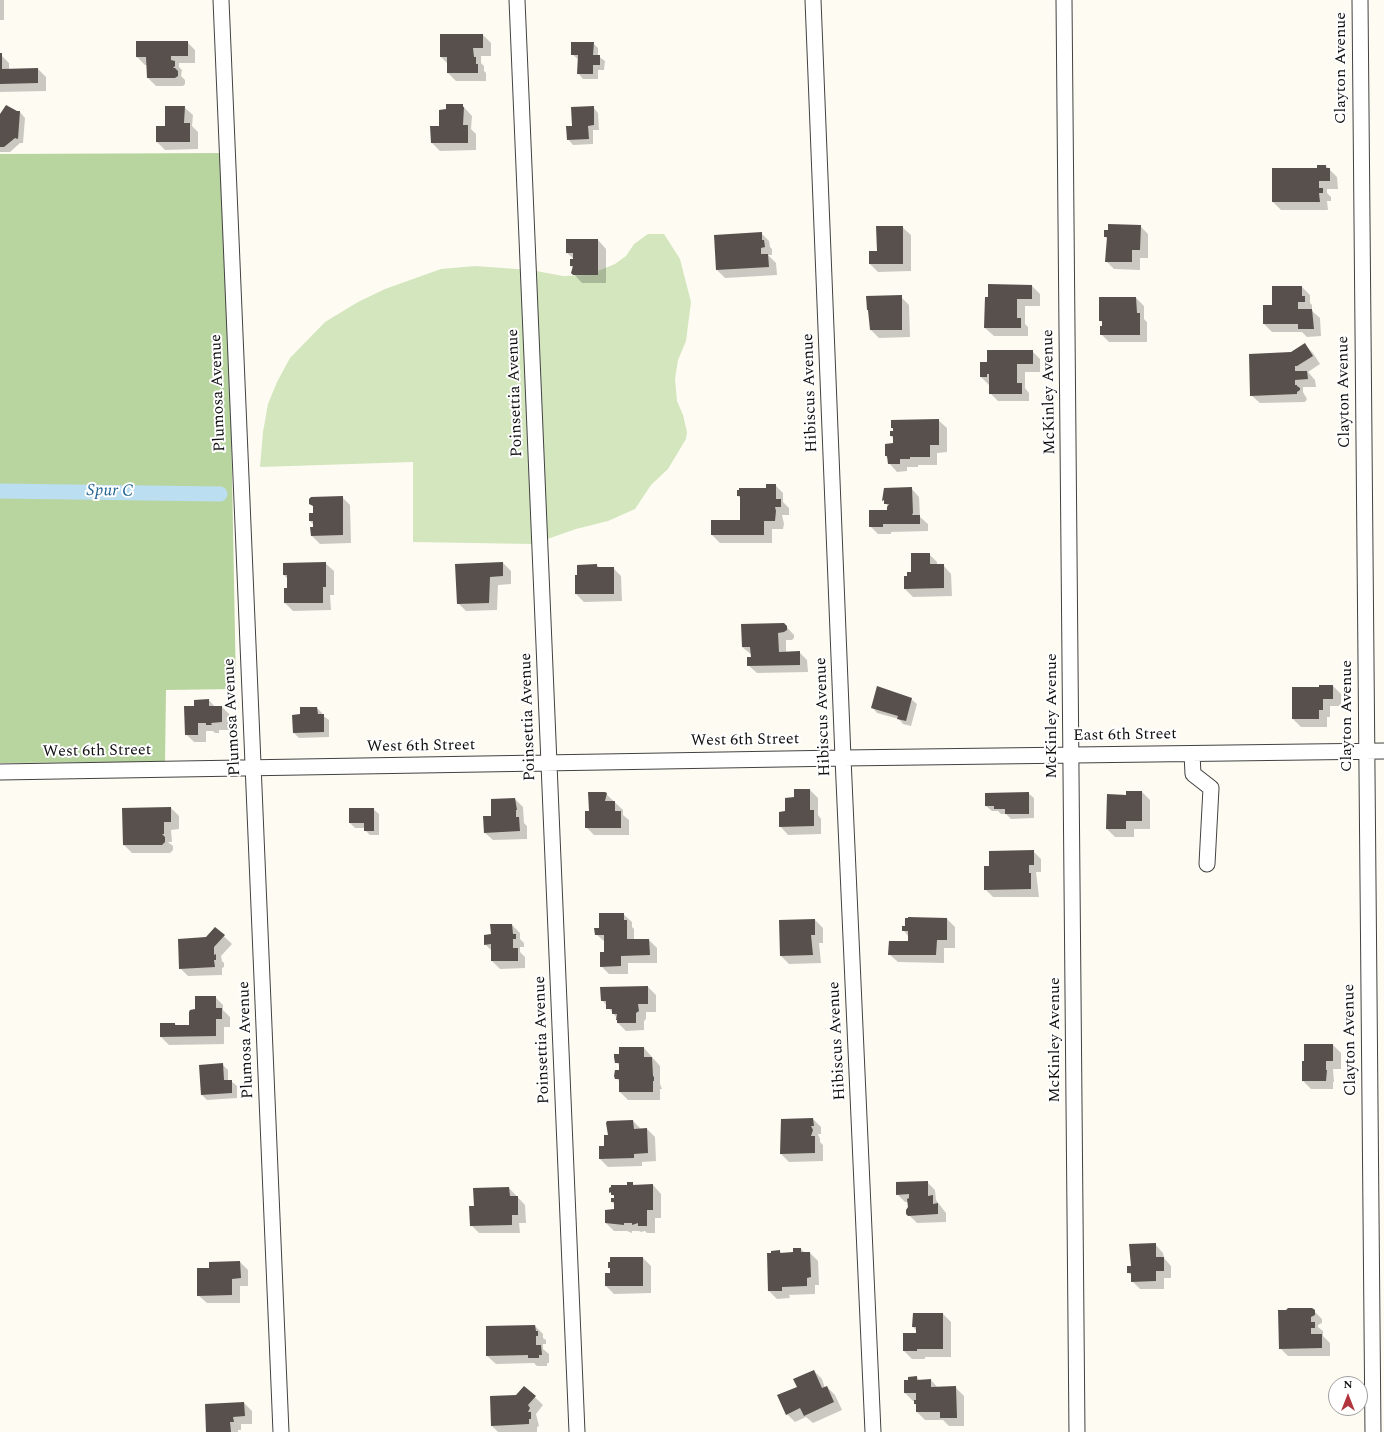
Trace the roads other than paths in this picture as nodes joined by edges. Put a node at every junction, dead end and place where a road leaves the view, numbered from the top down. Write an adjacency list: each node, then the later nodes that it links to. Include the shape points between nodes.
1 (221, 0): 12 (street, Plumosa Avenue)
2 (517, 0): 11 (street, Poinsettia Avenue)
3 (813, 0): 10 (street, Hibiscus Avenue)
4 (1064, 0): 9 (street, McKinley Avenue)
5 (1360, 0): 7 (street, Clayton Avenue)
6 (1384, 751): 7 (street, East 6th Street)
7 (1366, 752): 8 (street, East 6th Street); 19 (street, Clayton Avenue)
8 (1192, 754): 9 (street, East 6th Street); 14 (street, via 1193,774 1211,788)
9 (1071, 755): 10 (street, East 6th Street); 18 (street, McKinley Avenue)
10 (843, 758): 11 (street, West 6th Street); 17 (street, Hibiscus Avenue)
11 (549, 763): 12 (street, West 6th Street); 16 (street, Poinsettia Avenue)
12 (254, 768): 13 (street, West 6th Street); 15 (street, Plumosa Avenue)
13 (0, 772)
14 (1207, 864)
15 (281, 1432)
16 (577, 1432)
17 (873, 1432)
18 (1077, 1432)
19 (1373, 1432)

